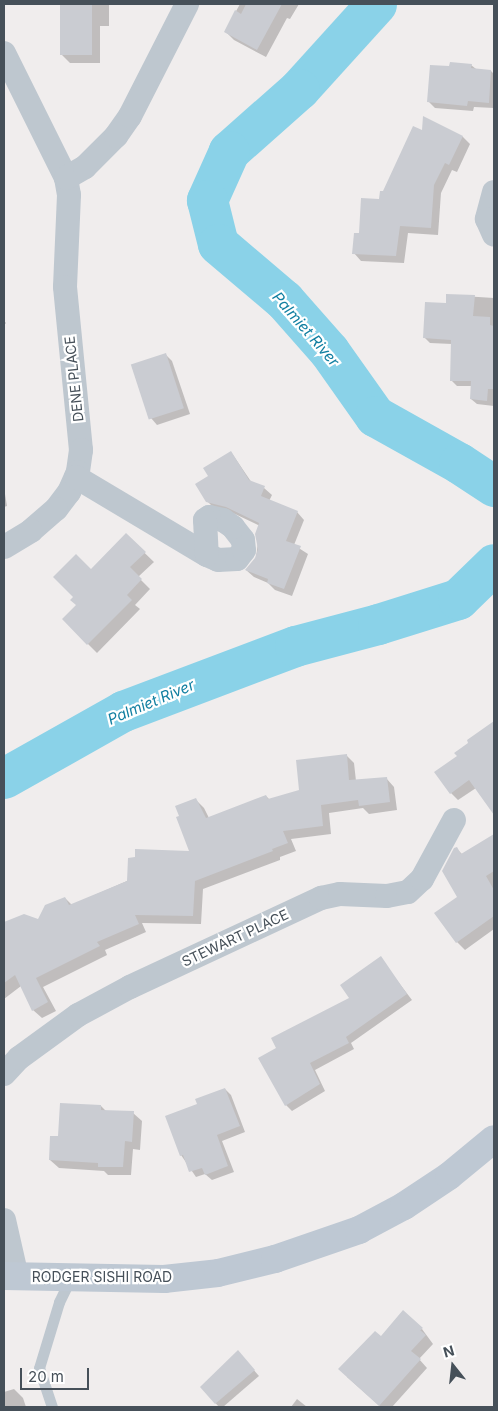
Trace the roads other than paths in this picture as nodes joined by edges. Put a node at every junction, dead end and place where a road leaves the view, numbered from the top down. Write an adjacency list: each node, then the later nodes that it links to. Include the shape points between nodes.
1 (187, 4): 3 (street, via 130,116 99,155)
2 (4, 53): 3 (street)
3 (66, 178): 6 (street, DENE PLACE, via 69,196 65,287 81,444)
4 (494, 192): 5 (street, via 487,219)
5 (494, 235)
6 (76, 477): 7 (street, DENE PLACE, via 56,509 31,531); 8 (street)
7 (4, 547)
8 (207, 555)
9 (454, 820): 10 (street, STEWART PLACE, via 422,879 408,892 387,896 340,894 321,898 130,987 78,1015 19,1058)
10 (4, 1074)
11 (494, 1139): 14 (main road, RODGER SISHI ROAD, via 449,1176 404,1206 359,1230 275,1260 218,1273 164,1279)
12 (4, 1220): 13 (street)
13 (10, 1277): 14 (main road, RODGER SISHI ROAD)
14 (70, 1279): 15 (lane, via 59,1302 39,1368)
15 (52, 1407)

